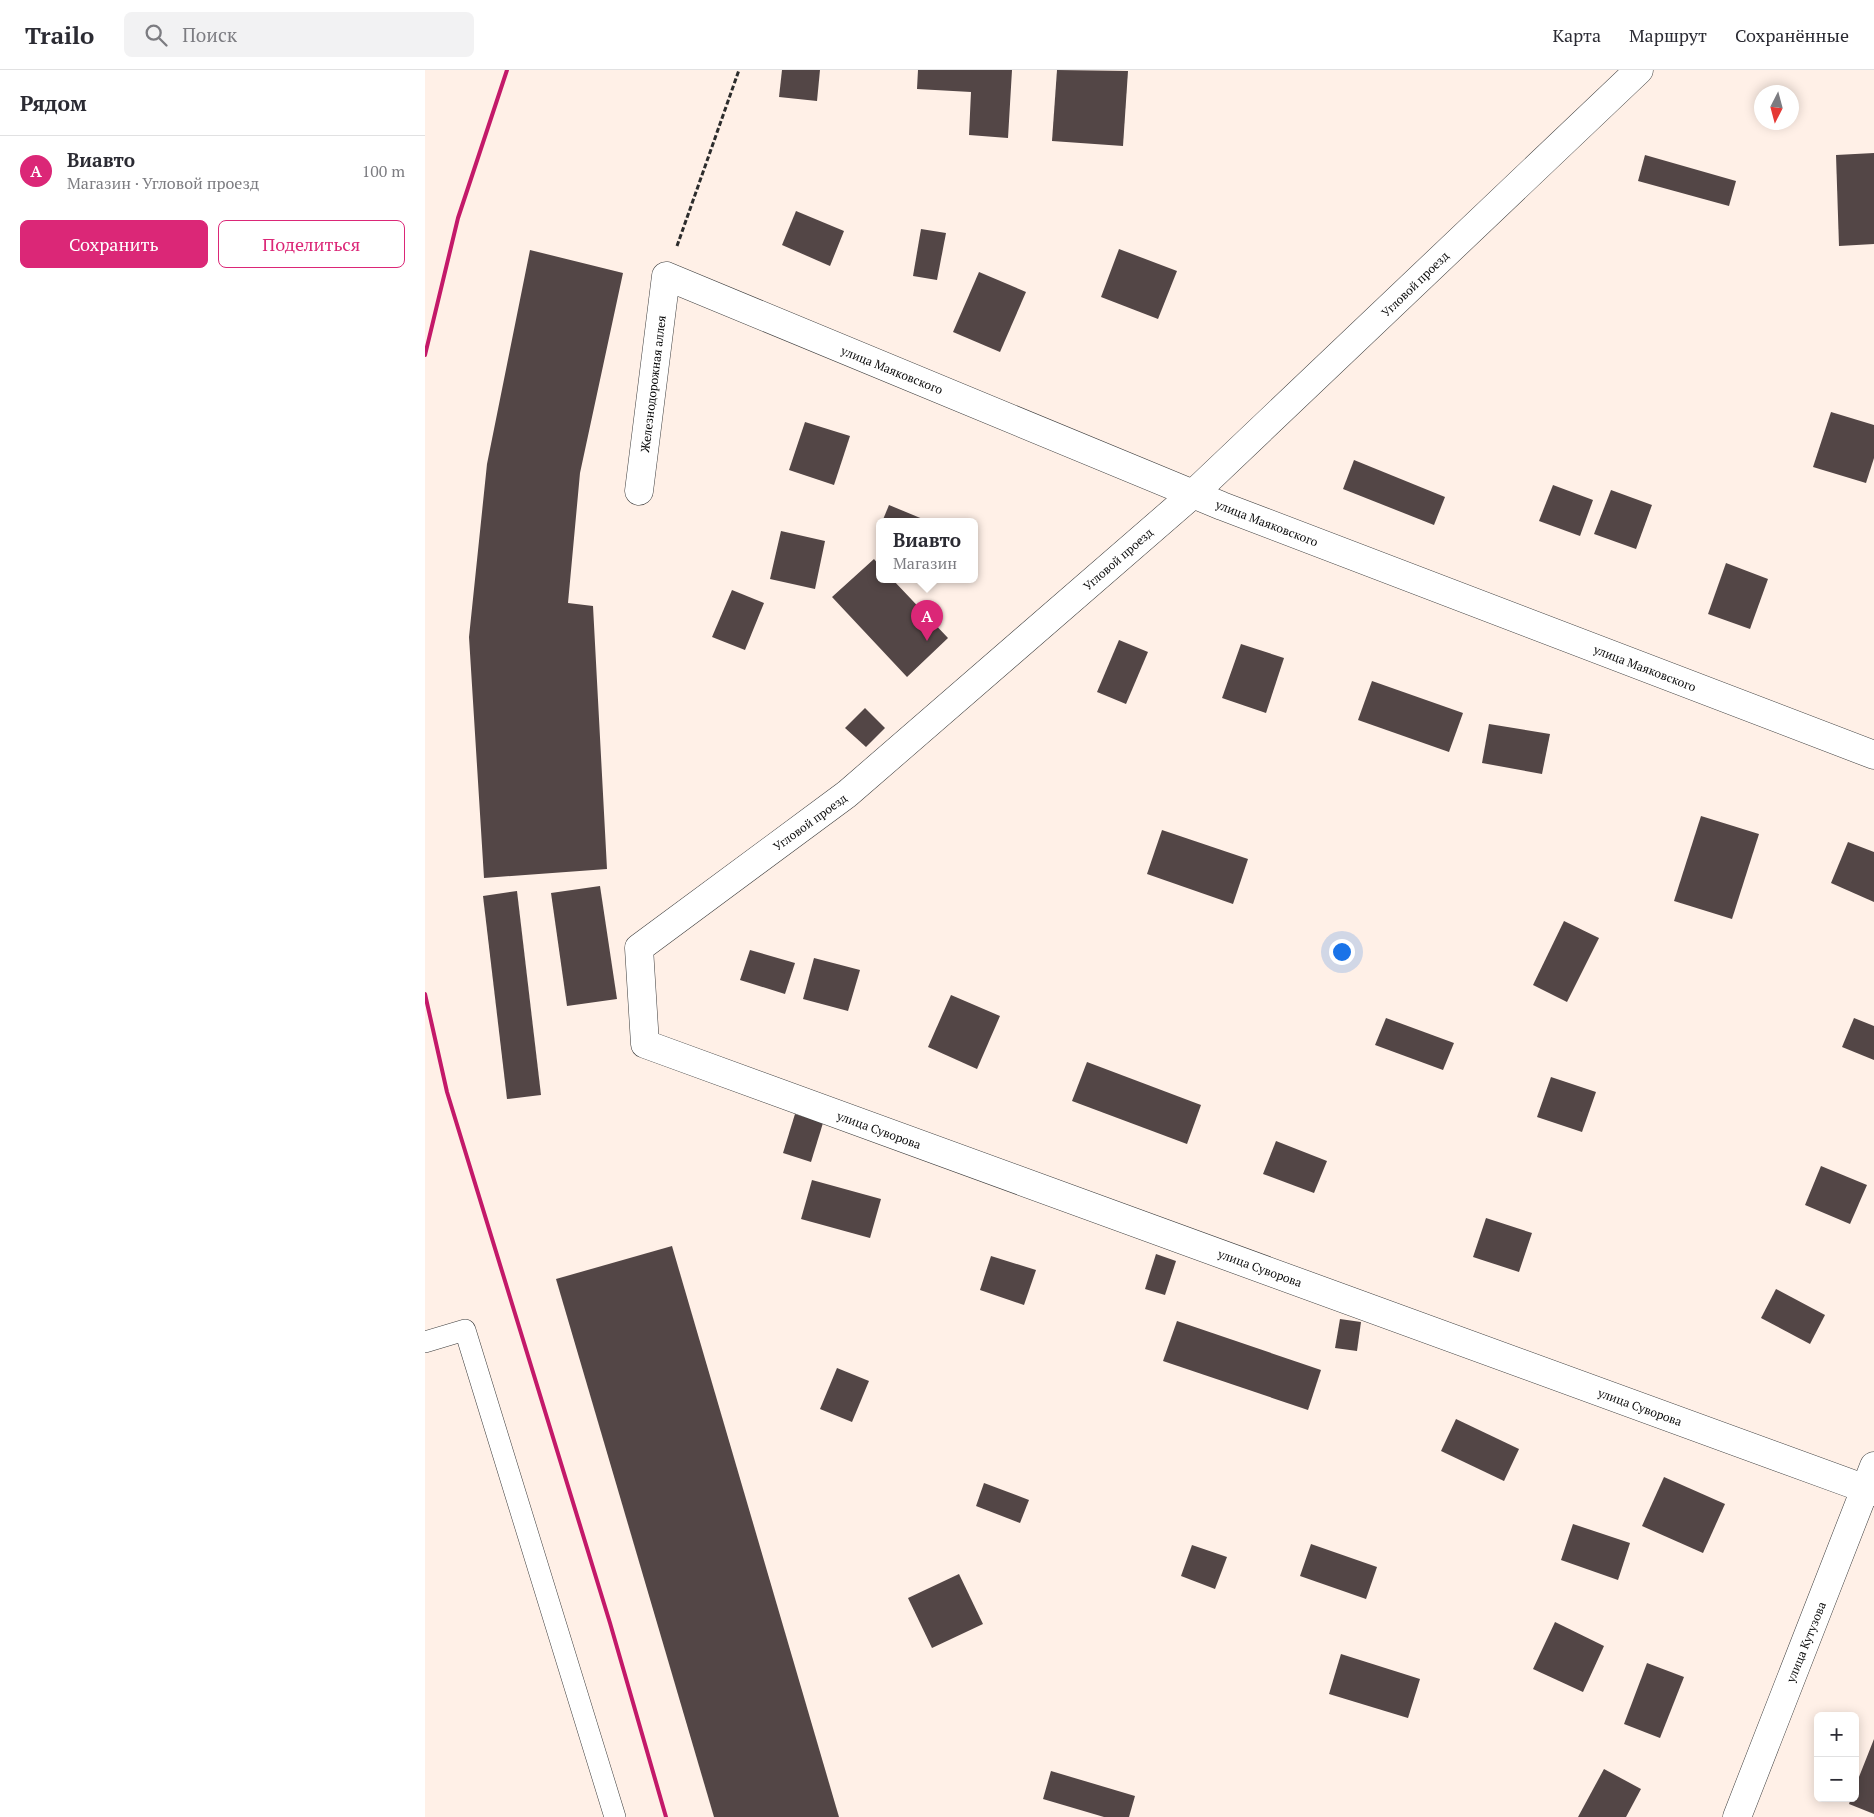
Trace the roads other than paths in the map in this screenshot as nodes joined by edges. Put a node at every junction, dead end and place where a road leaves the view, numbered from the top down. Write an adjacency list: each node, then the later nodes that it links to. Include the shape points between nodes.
1 (1639, 70): 4 (street, Угловой проезд)
2 (666, 276): 3 (street, Железнодорожная аллея); 4 (street, улица Маяковского)
3 (639, 492)
4 (1193, 494): 5 (street, улица Маяковского); 6 (street, Угловой проезд, via 847,794 639,948)
5 (1874, 755)
6 (645, 1044): 8 (street, улица Суворова)
7 (425, 1342): 9 (lane, via 465,1330)
8 (1871, 1483): 10 (street, улица Кутузова)
9 (615, 1817)
10 (1737, 1817)

